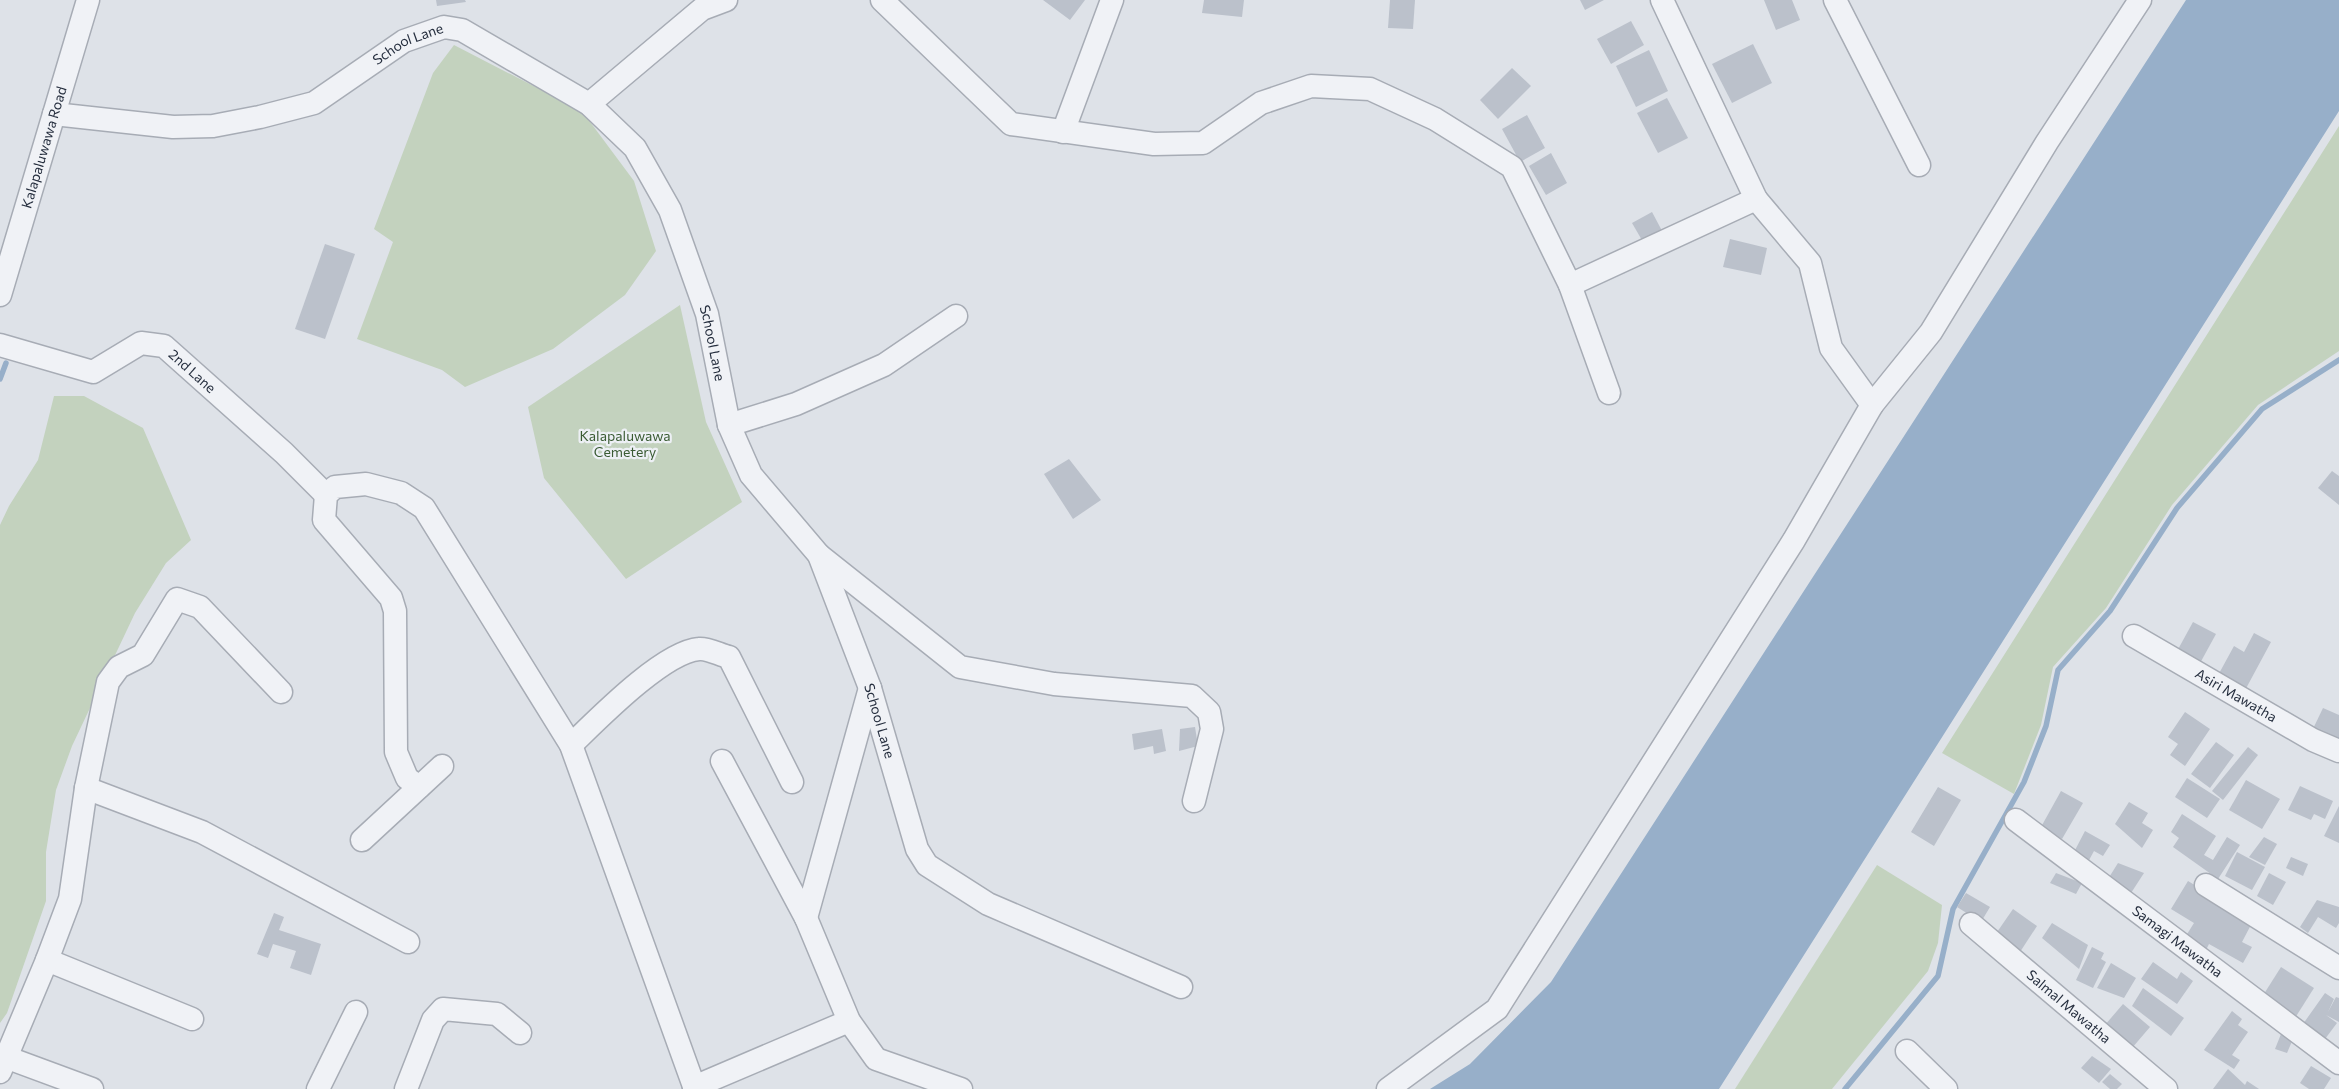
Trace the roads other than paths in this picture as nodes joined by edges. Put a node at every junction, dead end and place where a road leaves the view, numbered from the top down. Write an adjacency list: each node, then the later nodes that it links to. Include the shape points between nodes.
1 (88, 0): 9 (street, Kalapaluwawa Road)
2 (726, 0): 8 (street, via 702,9)
3 (1112, 0): 10 (street)
4 (1662, 0): 12 (street)
5 (1835, 0): 11 (street)
6 (2140, 0): 18 (street, via 2047,142 1931,332)
7 (891, 3): 10 (street, via 1011,124)
8 (589, 104): 9 (street, School Lane, via 462,30 444,27 404,41 314,103 260,117 213,126 173,127); 19 (street, School Lane, via 635,148 670,210 707,314)
9 (54, 114): 14 (street, Kalapaluwawa Road)
10 (1063, 132): 13 (street, via 1154,144 1203,143 1261,103 1311,86 1370,89 1435,119 1512,167)
11 (1919, 165)
12 (1756, 199): 13 (street); 18 (street, via 1810,263 1831,348)
13 (1570, 285): 17 (street)
14 (0, 295)
15 (956, 316): 19 (street, via 884,365 796,404)
16 (0, 345): 20 (street, 2nd Lane, via 93,372 141,344 164,346)
17 (1609, 393)
18 (1872, 405): 54 (street, via 1794,540 1497,1010)
19 (729, 425): 21 (street, School Lane, via 751,474)
20 (326, 495): 25 (street, via 335,487 366,484 401,493 424,508); 30 (street, via 324,520 391,598 395,611 396,752 407,778)
21 (819, 555): 23 (street, School Lane); 32 (street, via 960,667 1054,684 1192,696 1209,712 1212,729)
22 (2134, 636): 26 (street, Asiri Mawatha, via 2313,740)
23 (870, 688): 36 (street); 41 (street, School Lane, via 917,849 927,865 988,904)
24 (281, 692): 31 (street, via 200,607 177,599 143,655 118,667 108,682)
25 (571, 745): 29 (street, via 630,689 680,654 701,649 728,658); 49 (street)
26 (2339, 751)
27 (722, 760): 36 (street)
28 (442, 766): 30 (street)
29 (792, 782)
30 (419, 787): 34 (street)
31 (86, 788): 38 (street, via 202,832); 39 (street, via 70,899)
32 (1194, 800)
33 (2016, 820): 48 (street, Samagi Mawatha)
34 (362, 840)
35 (2206, 885): 40 (street)
36 (806, 918): 44 (street)
37 (1972, 924): 56 (street, Salmal Mawatha)
38 (408, 942)
39 (47, 960): 43 (street); 47 (street)
40 (2339, 968)
41 (1181, 987)
42 (356, 1012): 51 (street)
43 (192, 1020)
44 (849, 1021): 49 (street); 53 (street, via 876,1059)
45 (520, 1033): 52 (street, via 497,1014 444,1009 433,1020)
46 (1907, 1051): 55 (street)
47 (2, 1061): 50 (street)
48 (2339, 1063)
49 (694, 1088)
50 (92, 1089)
51 (318, 1089)
52 (406, 1089)
53 (961, 1089)
54 (1388, 1089)
55 (1946, 1089)
56 (2166, 1089)

